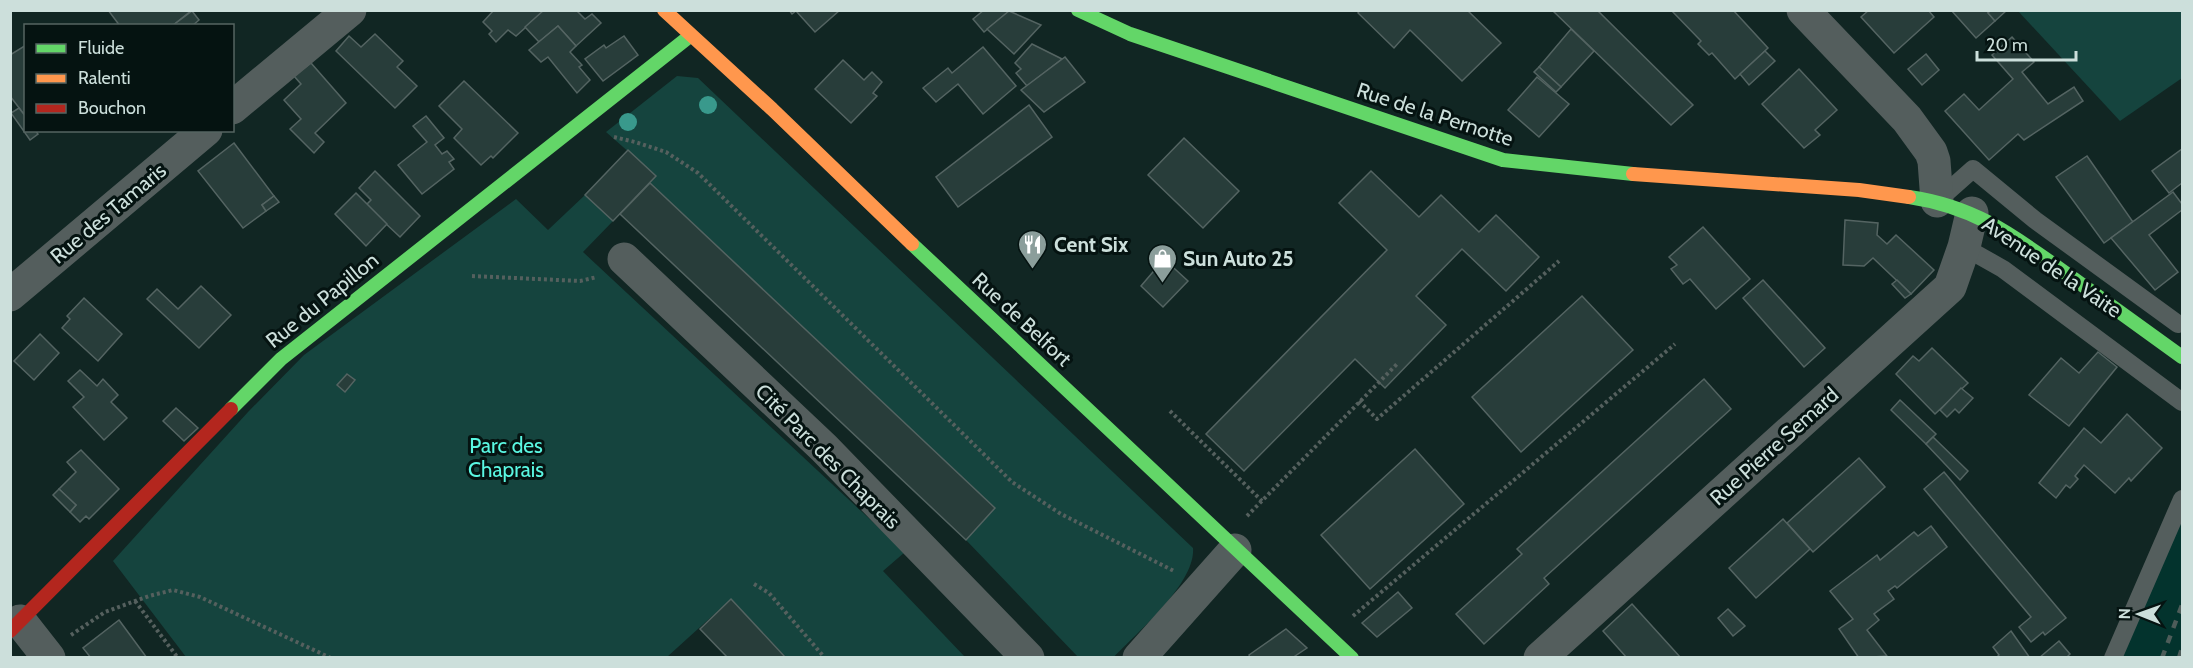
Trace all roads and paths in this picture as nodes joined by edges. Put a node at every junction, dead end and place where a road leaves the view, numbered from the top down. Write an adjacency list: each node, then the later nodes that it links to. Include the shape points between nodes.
1 (350, 10): 6 (street)
2 (664, 10): 5 (street, Rue de Belfort)
3 (1078, 10): 9 (street, Rue de la Pernotte, via 1130,34 1503,160 1629,174 1859,190)
4 (1803, 10): 9 (street, via 1907,119 1931,152)
5 (690, 36): 7 (street, Rue du Papillon); 26 (street, Rue de Belfort, via 772,109)
6 (234, 106)
7 (571, 129): 28 (path, via 666,152 698,173 1012,482 1061,514); 30 (street, Rue du Papillon, via 281,359)
8 (204, 132): 15 (street, Rue des Tamaris)
9 (1937, 201): 10 (street, Avenue de la Vaite); 16 (lane, via 1973,169)
10 (1972, 213): 11 (street, Rue Pierre Semard); 18 (street, Avenue de la Vaite, via 2010,233)
11 (1964, 247): 21 (lane, via 2003,268); 39 (street, Rue Pierre Semard, via 1950,286)
12 (624, 259): 14 (path, via 607,275 580,281); 36 (street, Cité Parc des Chaprais, via 824,448)
13 (1559, 261): 20 (path, via 1377,419)
14 (472, 276)
15 (10, 295)
16 (2178, 324)
17 (1675, 344): 31 (path)
18 (2182, 357)
19 (1398, 363): 20 (path)
20 (1359, 401): 24 (path)
21 (2182, 402)
22 (1170, 411): 24 (path)
23 (2182, 499): 40 (lane)
24 (1262, 501): 25 (path)
25 (1245, 519)
26 (1235, 550): 28 (street); 31 (street, Rue de Belfort)
27 (754, 584): 35 (path, via 769,593)
28 (1200, 587): 37 (street)
29 (135, 601): 32 (path, via 105,612); 33 (path); 34 (path, via 173,590 200,597)
30 (15, 626): 32 (street)
31 (1329, 636): 38 (street, Rue de Belfort)
32 (47, 654)
33 (178, 657)
34 (331, 657)
35 (825, 657)
36 (1028, 657)
37 (1138, 657)
38 (1352, 657)
39 (1540, 657)
40 (2113, 657)

